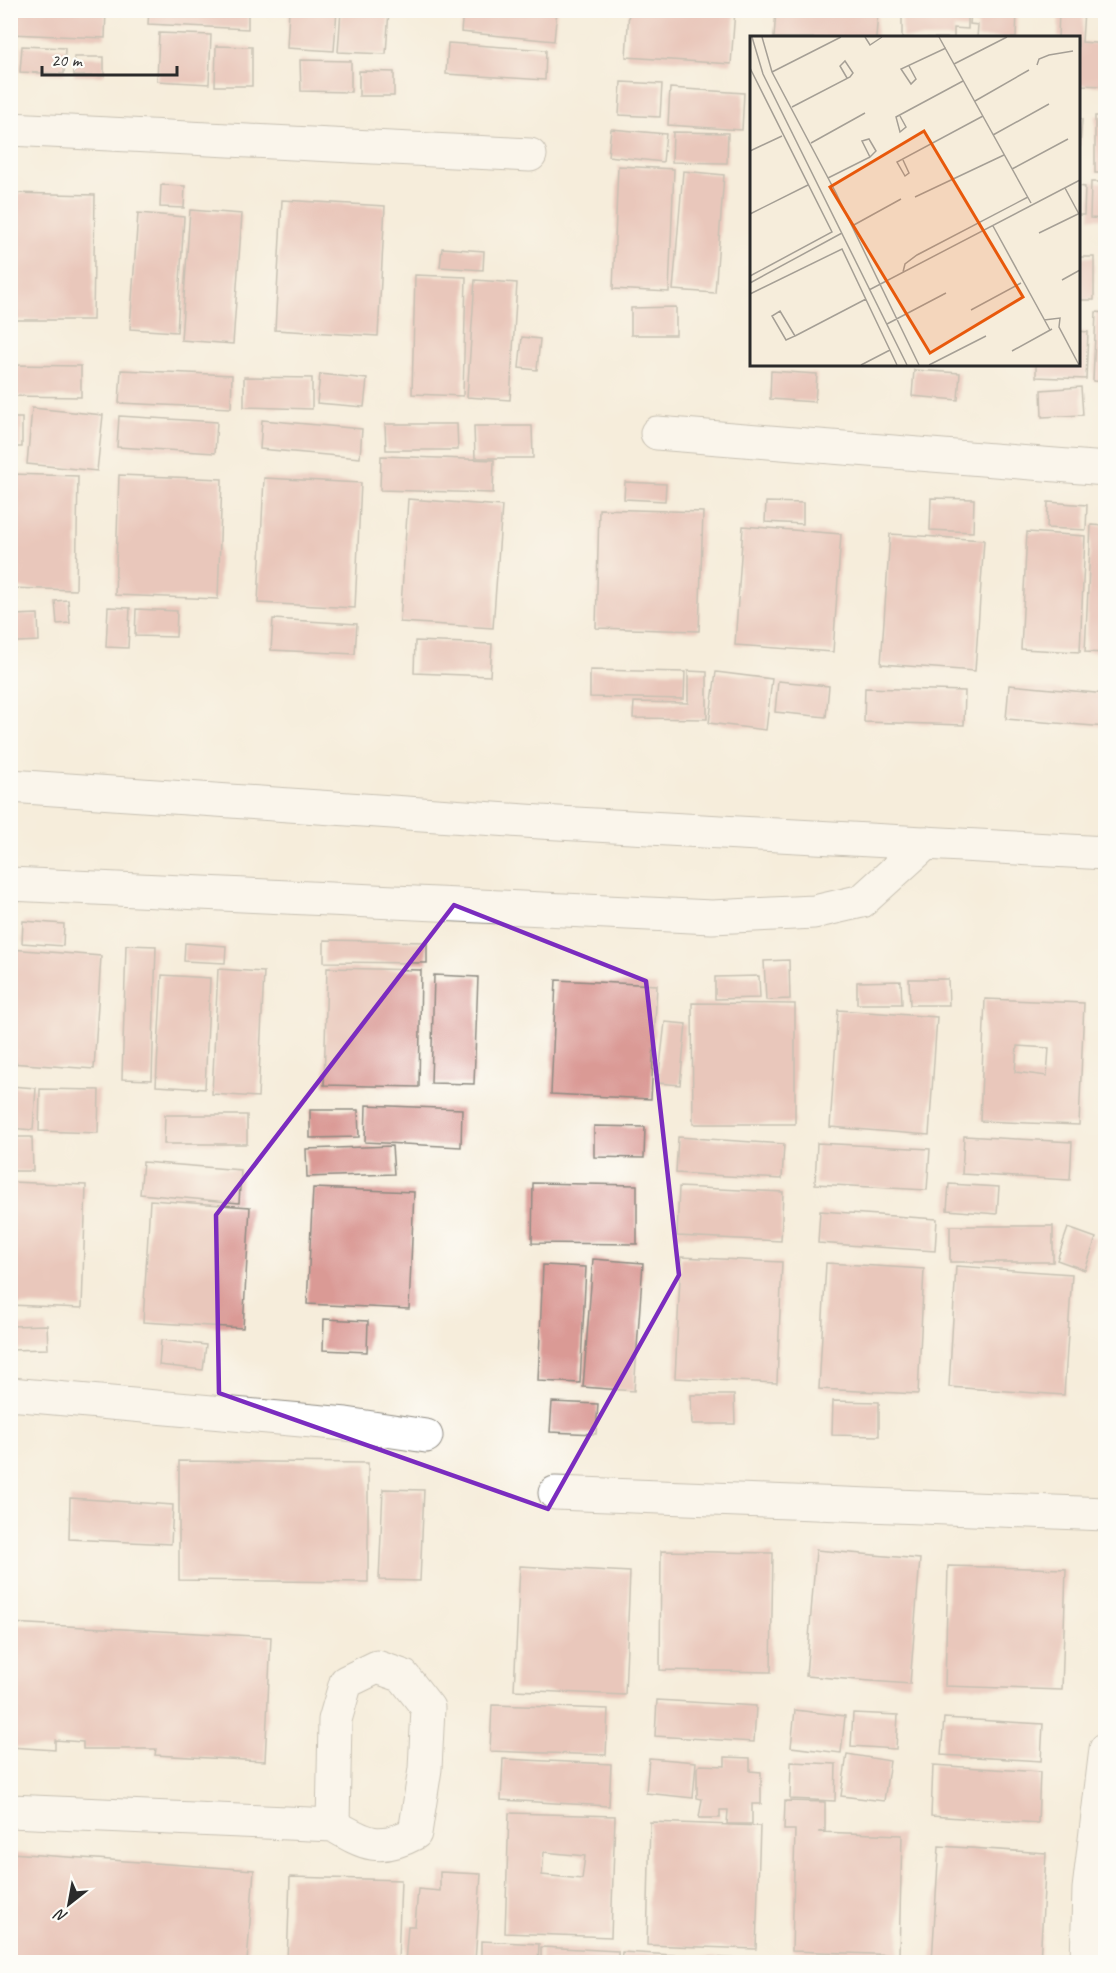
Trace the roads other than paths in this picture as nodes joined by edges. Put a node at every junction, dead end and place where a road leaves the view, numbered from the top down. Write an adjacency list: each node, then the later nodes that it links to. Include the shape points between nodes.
1 (10, 129): 2 (street)
2 (530, 155)
3 (657, 433): 4 (street)
4 (1106, 469)
5 (10, 786): 6 (street, via 540,822)
6 (926, 843): 7 (street); 8 (street, via 862,901 814,912 724,917)
7 (1106, 853)
8 (10, 884)
9 (10, 1394): 10 (street, via 346,1424)
10 (426, 1436)
11 (555, 1493): 12 (street)
12 (1106, 1514)
13 (1106, 1749): 16 (street)
14 (10, 1811): 15 (street)
15 (333, 1825): 15 (street, via 335,1720 346,1682 377,1667 403,1676 428,1708 415,1833 396,1843 364,1844)
16 (1097, 1893): 17 (street)
17 (1087, 1962)

